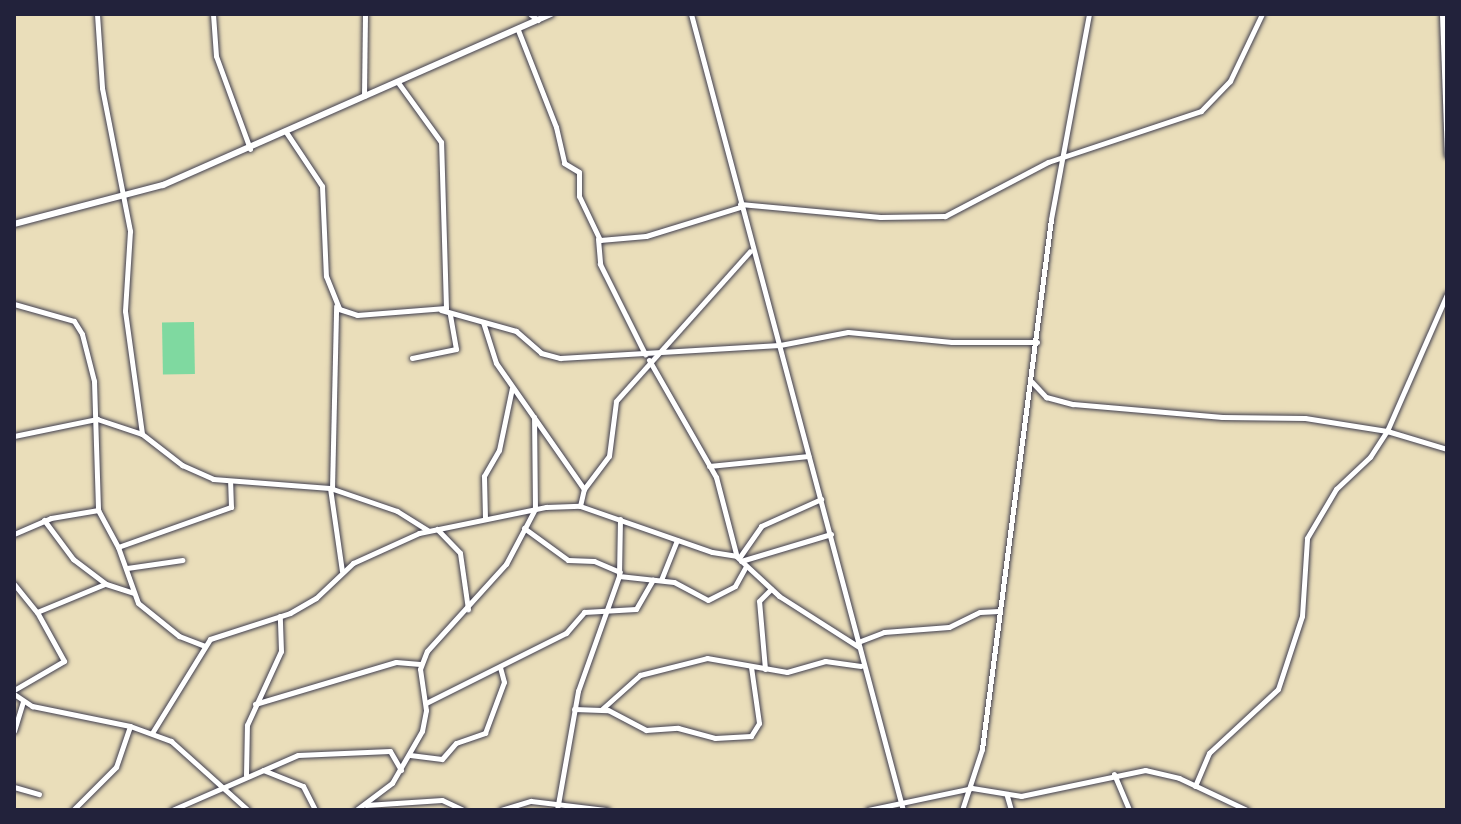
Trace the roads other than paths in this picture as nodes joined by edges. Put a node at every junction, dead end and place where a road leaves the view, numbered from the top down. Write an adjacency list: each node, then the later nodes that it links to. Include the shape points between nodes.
1 (97, 14): 18 (street, via 102,88)
2 (213, 14): 15 (street, via 216,56)
3 (365, 14): 13 (street)
4 (530, 14): 10 (street)
5 (551, 14): 10 (street)
6 (691, 14): 19 (street)
7 (1089, 14): 17 (street)
8 (1262, 14): 17 (street, via 1230,81 1207,107)
9 (1442, 14): 16 (street)
10 (538, 20): 11 (street)
11 (518, 30): 12 (street); 21 (street, via 556,127 564,163 579,172 578,192)
12 (397, 81): 13 (street); 26 (street, via 441,142 449,299)
13 (364, 96): 14 (street)
14 (286, 132): 15 (street); 25 (street, via 322,186 326,276)
15 (250, 149): 18 (street)
16 (1447, 155)
17 (1061, 157): 19 (street, via 938,218); 29 (street)
18 (124, 197): 20 (street); 41 (street, via 130,231 125,311)
19 (740, 205): 21 (street, via 646,236); 22 (street)
20 (14, 224)
21 (598, 237): 32 (street, via 600,264)
22 (750, 250): 30 (street); 31 (street)
23 (1447, 294): 40 (street)
24 (14, 304): 39 (street, via 74,321 91,365)
25 (336, 305): 26 (street, via 357,315); 47 (street)
26 (441, 310): 27 (street)
27 (449, 312): 28 (street); 33 (street, via 455,322 456,349)
28 (483, 322): 32 (street, via 516,331 553,357); 35 (street, via 492,356)
29 (1037, 342): 30 (street, via 952,342 871,331); 34 (street)
30 (780, 345): 31 (street); 44 (street)
31 (657, 353): 32 (street)
32 (647, 357): 45 (street); 48 (street, via 616,401 609,456)
33 (412, 358)
34 (1032, 382): 36 (street); 37 (street)
35 (512, 388): 38 (street); 53 (street, via 499,450 484,473)
36 (1046, 397): 37 (street); 40 (street, via 1118,409 1305,418)
37 (1029, 403): 76 (street)
38 (534, 417): 48 (street); 51 (street)
39 (97, 419): 41 (street); 42 (street); 52 (street)
40 (1387, 431): 43 (street); 102 (street, via 1370,457 1336,489 1307,538 1302,616 1278,689 1209,753)
41 (142, 434): 46 (street, via 182,465)
42 (14, 436)
43 (1447, 449)
44 (808, 456): 45 (street); 49 (street)
45 (709, 466): 63 (street)
46 (230, 483): 47 (street); 62 (street, via 231,507)
47 (331, 488): 58 (street, via 405,515); 67 (street)
48 (584, 489): 50 (street)
49 (821, 499): 60 (street); 63 (street, via 756,530)
50 (580, 506): 51 (street); 54 (street)
51 (535, 509): 53 (street); 57 (street)
52 (98, 510): 55 (street); 62 (street)
53 (485, 518): 56 (street)
54 (620, 519): 61 (street); 68 (street)
55 (44, 520): 59 (street); 72 (street, via 67,554)
56 (436, 528): 58 (street); 75 (street, via 460,553)
57 (524, 528): 68 (street, via 568,560 594,561); 75 (street, via 506,564)
58 (429, 530): 67 (street)
59 (14, 534)
60 (831, 534): 63 (street); 81 (street)
61 (677, 540): 63 (street); 70 (street)
62 (118, 547): 65 (street)
63 (739, 558): 66 (street)
64 (182, 560): 65 (street)
65 (127, 568): 74 (street)
66 (745, 568): 70 (street, via 735,586 714,599); 73 (street)
67 (342, 571): 79 (street, via 316,598)
68 (619, 574): 69 (street); 78 (street)
69 (653, 580): 70 (street); 78 (street, via 636,609)
70 (661, 580)
71 (14, 584): 77 (street)
72 (106, 584): 74 (street); 77 (street)
73 (771, 589): 81 (street); 86 (street, via 760,598)
74 (134, 593): 80 (street, via 151,616)
75 (468, 610): 82 (street, via 432,643)
76 (999, 611): 81 (street, via 980,612 949,627 884,632); 104 (street)
77 (37, 612): 87 (street, via 64,661)
78 (605, 612): 84 (street, via 584,612 566,633); 91 (street)
79 (280, 616): 80 (street, via 250,623); 90 (street, via 281,651)
80 (203, 645): 95 (street)
81 (858, 645): 83 (street)
82 (420, 664): 89 (street); 90 (street, via 396,662)
83 (861, 666): 86 (street, via 832,660 792,672); 107 (street)
84 (500, 667): 89 (street); 96 (street, via 504,682 485,733 456,743 442,759)
85 (751, 667): 86 (street); 92 (street, via 707,658 647,672 621,688); 92 (street, via 759,723 751,736 715,738 678,728 646,730)
86 (765, 669)
87 (14, 692): 88 (street)
88 (23, 702): 93 (street); 94 (street)
89 (426, 703): 96 (street, via 425,724)
90 (255, 704): 100 (street, via 245,735)
91 (574, 709): 92 (street); 109 (street)
92 (602, 709)
93 (130, 726): 95 (street); 110 (street, via 116,767)
94 (14, 731)
95 (152, 733): 101 (street, via 181,747)
96 (410, 755): 98 (street)
97 (260, 770): 98 (street, via 298,755 363,749 392,752); 100 (street); 113 (street, via 284,774 303,786)
98 (401, 770): 108 (street)
99 (1114, 774): 102 (street, via 1153,771); 106 (street); 122 (street)
100 (246, 775): 101 (street)
101 (224, 784): 111 (street); 112 (street)
102 (1195, 786): 123 (street)
103 (14, 787): 105 (street)
104 (972, 788): 106 (street); 107 (street); 120 (street)
105 (39, 794)
106 (1007, 796): 121 (street)
107 (902, 802): 118 (street); 119 (street)
108 (365, 805): 114 (street); 115 (street, via 442,800)
109 (558, 806): 116 (street, via 524,801); 117 (street)
110 (73, 810)
111 (172, 810)
112 (248, 810)
113 (315, 810)
114 (356, 810)
115 (463, 810)
116 (501, 810)
117 (607, 810)
118 (868, 810)
119 (903, 810)
120 (962, 810)
121 (1011, 810)
122 (1129, 810)
123 (1247, 810)

